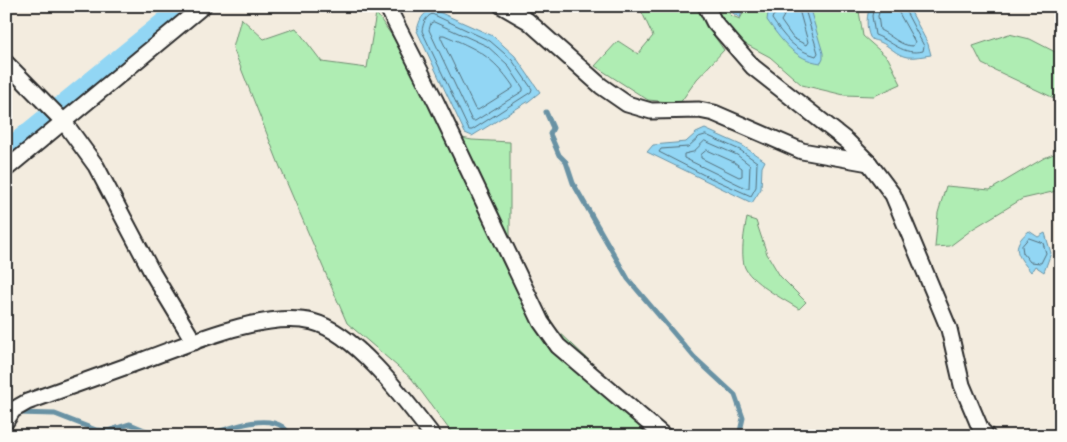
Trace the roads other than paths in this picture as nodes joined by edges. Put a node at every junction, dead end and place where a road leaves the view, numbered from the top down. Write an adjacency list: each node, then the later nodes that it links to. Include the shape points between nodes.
1 (204, 6): 6 (street)
2 (387, 6): 12 (street, via 541,322 558,346)
3 (502, 6): 7 (street, via 528,21 601,86 627,104 651,111 699,110 714,113 802,151)
4 (706, 6): 7 (street, via 714,22 753,67 847,141)
5 (6, 63): 6 (street)
6 (56, 115): 8 (street); 9 (street, via 96,166 153,274)
7 (869, 163): 13 (street, via 893,195 949,329 962,385 980,430)
8 (6, 169)
9 (194, 342): 10 (street, via 27,402); 11 (street, via 275,321 314,322 353,344)
10 (10, 415)
11 (433, 436)
12 (664, 436)
13 (987, 436)

